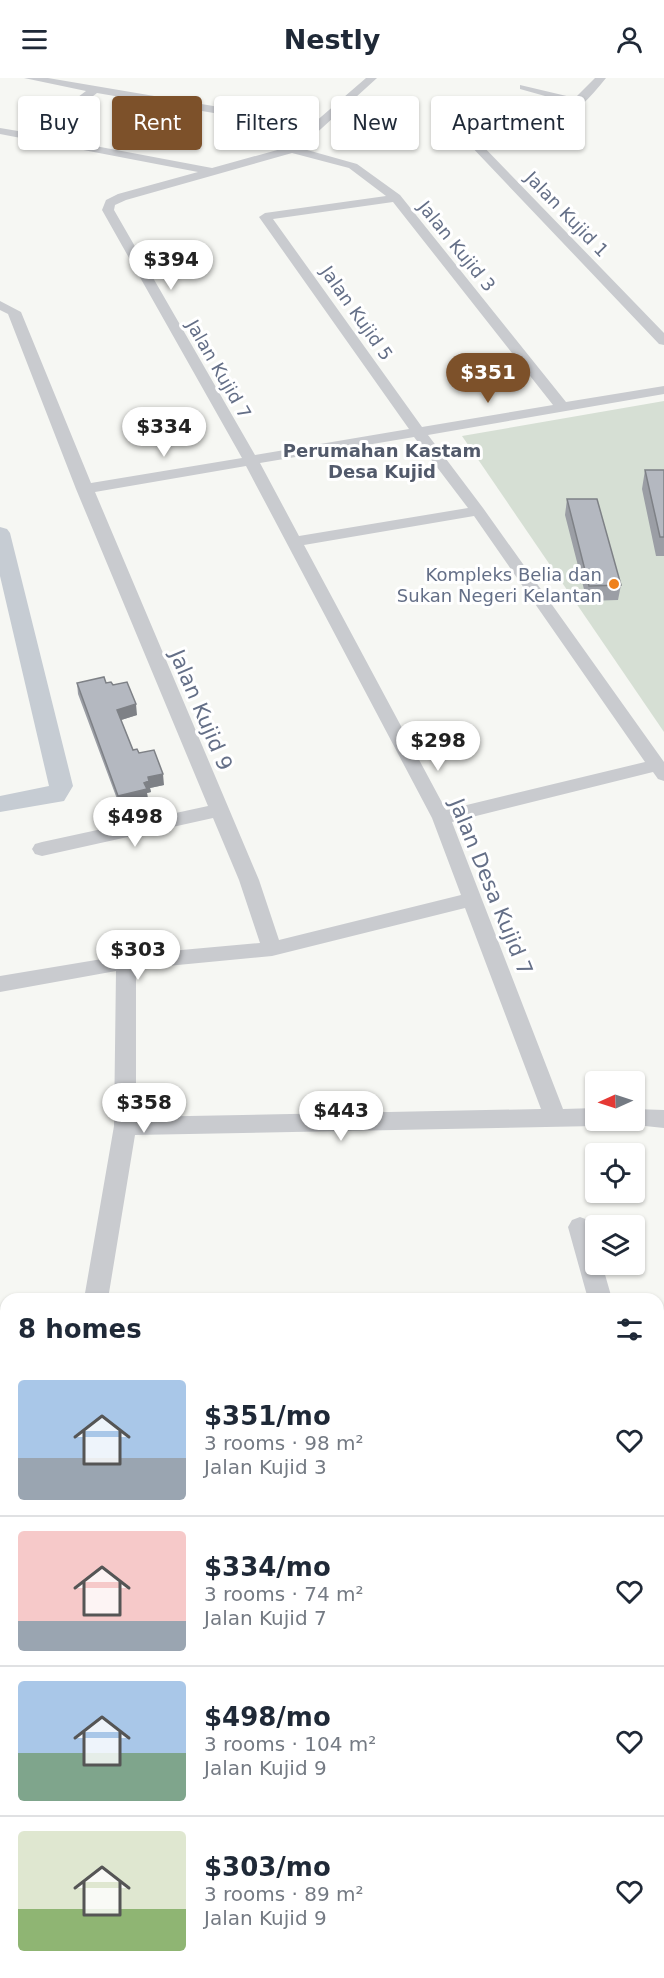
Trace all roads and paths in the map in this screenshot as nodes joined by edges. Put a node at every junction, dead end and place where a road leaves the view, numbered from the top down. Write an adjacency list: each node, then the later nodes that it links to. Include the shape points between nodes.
1 (29, 78): 5 (street)
2 (372, 78): 10 (street)
3 (601, 78): 8 (street, Jalan Kujid 1)
4 (524, 87): 7 (street)
5 (95, 89): 6 (street); 9 (street)
6 (86, 96)
7 (556, 96)
8 (583, 96)
9 (214, 109)
10 (319, 124)
11 (0, 131): 12 (street)
12 (18, 134)
13 (100, 149): 17 (street)
14 (289, 150): 17 (street)
15 (296, 150): 18 (street, Jalan Kujid 3, via 353,166)
16 (481, 150): 20 (street, Jalan Kujid 1)
17 (214, 172): 24 (street, Jalan Kujid 7, via 122,197 110,203 108,210)
18 (396, 198): 22 (street, Jalan Kujid 3); 23 (street, Jalan Kujid 5, via 265,217)
19 (0, 305): 25 (street, Jalan Kujid 9, via 14,312)
20 (664, 341)
21 (664, 390): 22 (street)
22 (563, 408): 23 (street)
23 (418, 432): 24 (street); 26 (street, Jalan Kujid 5)
24 (250, 459): 25 (street); 27 (street, Jalan Desa Kujid 7)
25 (84, 489): 29 (street, Jalan Kujid 9)
26 (478, 511): 27 (street); 28 (street, Jalan Kujid 5)
27 (294, 542): 30 (street, Jalan Desa Kujid 7)
28 (661, 770): 30 (street)
29 (219, 810): 31 (street); 33 (street, Jalan Kujid 9, via 249,880)
30 (441, 818): 32 (street, Jalan Desa Kujid 7)
31 (42, 849)
32 (473, 899): 33 (street); 36 (street, Jalan Desa Kujid 7)
33 (272, 949): 34 (street)
34 (126, 962): 35 (street); 40 (street)
35 (0, 984)
36 (555, 1117): 37 (street); 40 (street)
37 (585, 1117)
38 (645, 1118): 39 (street)
39 (664, 1119)
40 (125, 1126): 42 (street)
41 (580, 1227): 43 (street)
42 (97, 1293)
43 (598, 1293)

